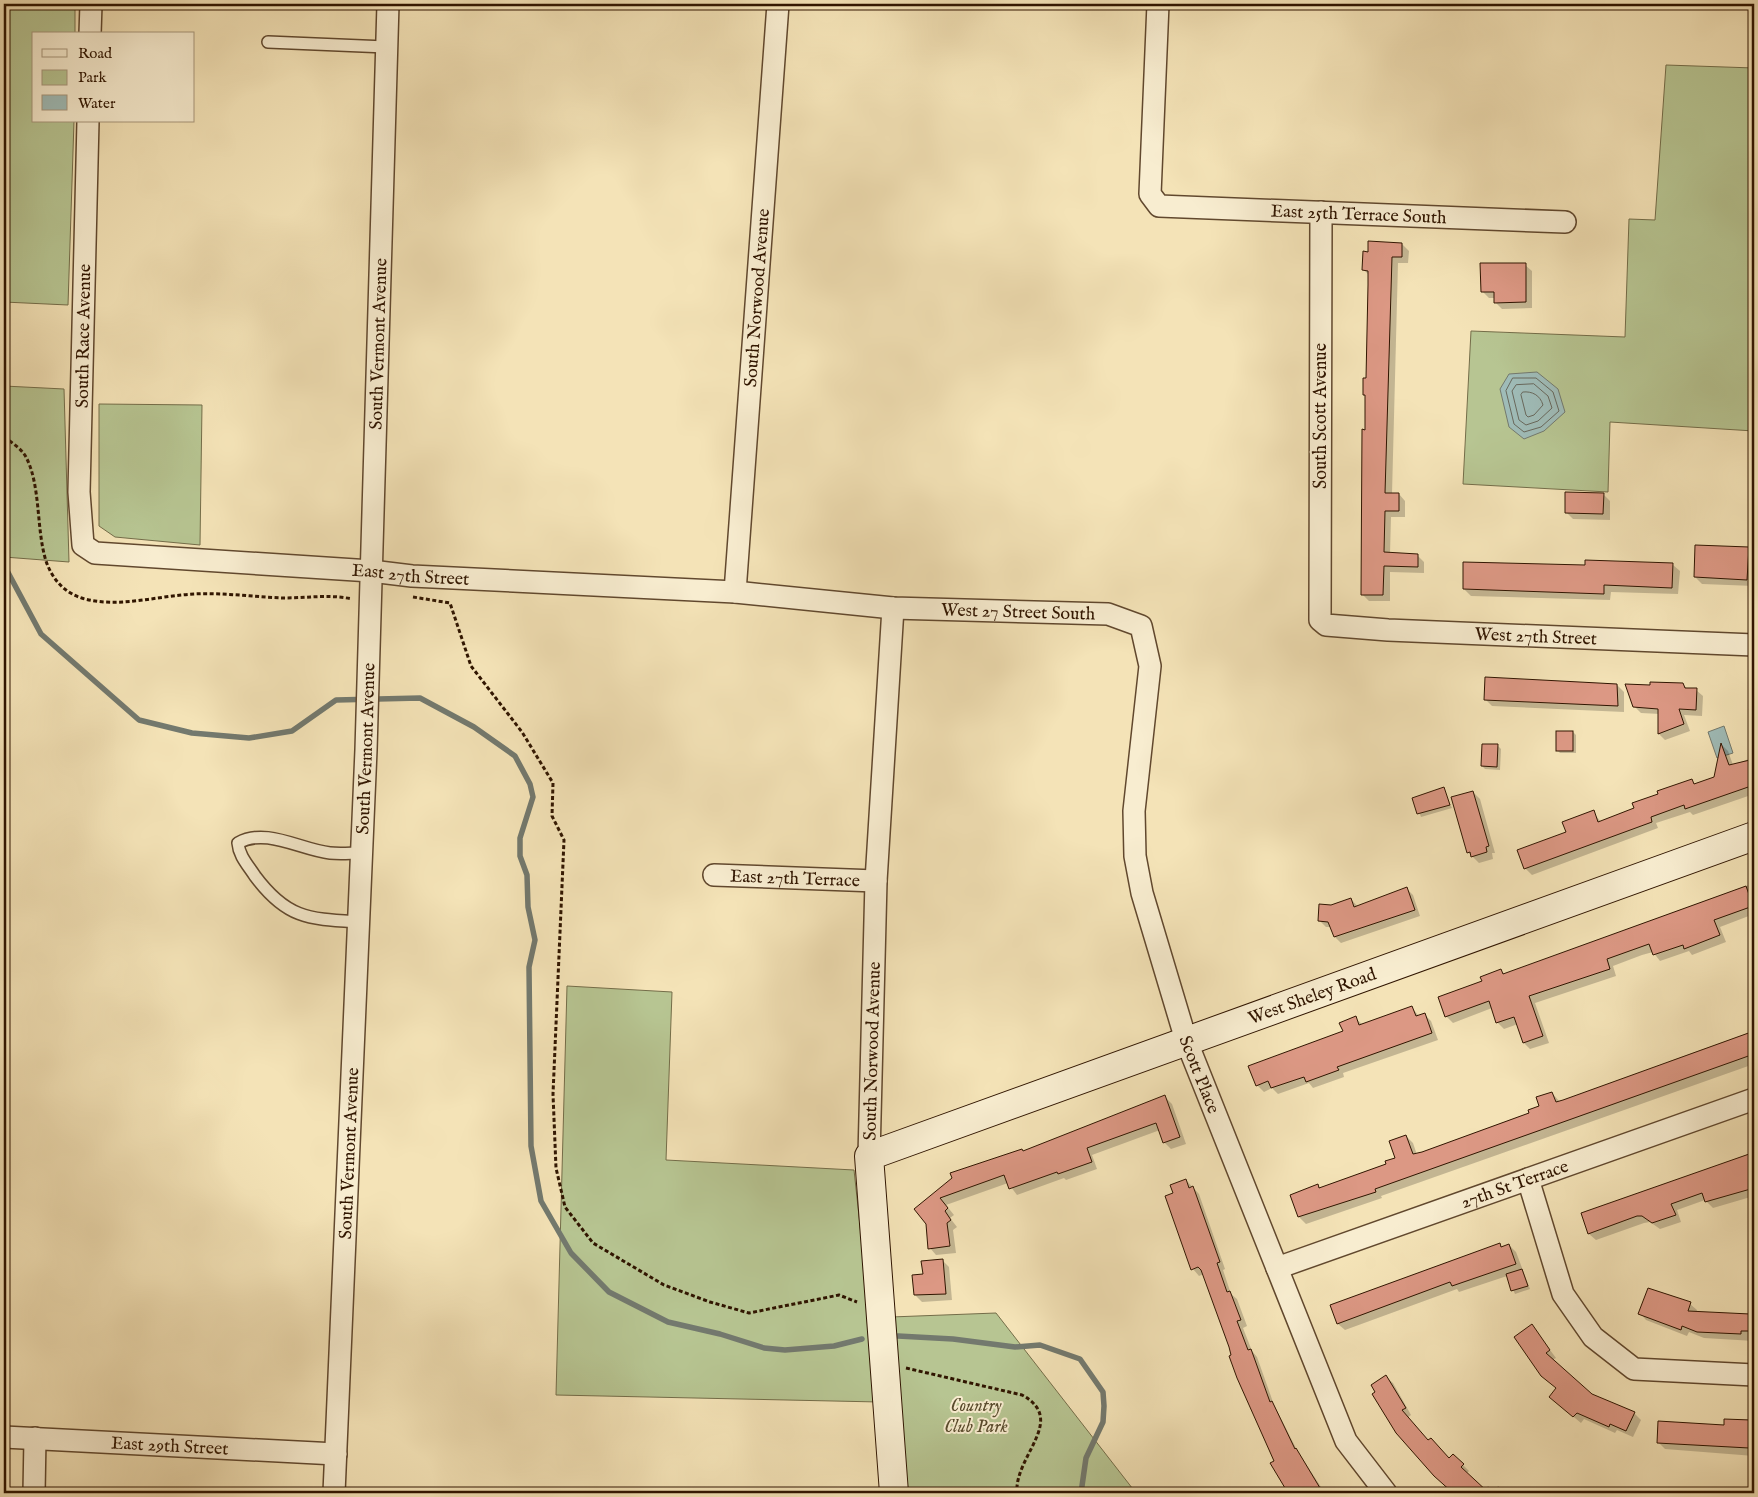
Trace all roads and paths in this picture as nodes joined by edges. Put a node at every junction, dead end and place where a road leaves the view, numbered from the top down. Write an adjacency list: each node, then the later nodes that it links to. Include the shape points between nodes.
1 (91, 4): 5 (street)
2 (388, 4): 7 (street, South Vermont Avenue)
3 (778, 4): 14 (street, South Norwood Avenue)
4 (1158, 4): 9 (street, East 25th Terrace South, via 1150,194 1153,201 1159,206)
5 (90, 32)
6 (268, 42): 7 (lane)
7 (386, 47): 13 (street, South Vermont Avenue)
8 (88, 122): 12 (street, South Race Avenue, via 79,492 83,545)
9 (1321, 212): 10 (street, East 25th Terrace South); 17 (street, South Scott Avenue)
10 (1565, 222)
11 (4, 437): 13 (path, via 26,457 51,574 70,593 86,599 134,603 197,594 352,599 355,587)
12 (88, 548): 13 (street, East 27th Street, via 95,553)
13 (371, 579): 14 (street, East 27th Street, via 412,576); 21 (street, South Vermont Avenue)
14 (735, 592): 16 (street, East 27th Street)
15 (410, 597): 30 (path, via 450,602 471,666 517,725 553,783 552,816 564,840 553,1094 556,1168 565,1207 593,1243 664,1285 710,1302 749,1313 839,1295)
16 (893, 608): 18 (street, West 27 Street South, via 1108,614); 23 (street, South Norwood Avenue)
17 (1320, 620): 19 (street, West 27th Street, via 1326,625 1388,630)
18 (1141, 626): 25 (street, Scott Place, via 1150,666 1134,811 1135,856 1142,893)
19 (1754, 645)
20 (1754, 836): 25 (street, West Sheley Road)
21 (362, 853): 24 (street, South Vermont Avenue); 24 (lane, via 330,853 274,838 246,838 238,843 239,853 265,889 287,910 314,919)
22 (714, 875): 23 (street, East 27th Terrace)
23 (876, 881): 27 (street, South Norwood Avenue)
24 (359, 922): 35 (street, South Vermont Avenue)
25 (1186, 1040): 27 (street, West Sheley Road); 29 (street, Scott Place)
26 (1754, 1099): 28 (street, 27th St Terrace)
27 (869, 1156): 38 (street, South Norwood Avenue)
28 (1528, 1179): 29 (street, 27th St Terrace); 32 (street, via 1563,1294 1593,1337 1634,1368)
29 (1277, 1268): 40 (street, Scott Place, via 1346,1441)
30 (861, 1303)
31 (900, 1368): 39 (path, via 1022,1396 1038,1406 1040,1427 1019,1471)
32 (1754, 1375)
33 (4, 1436): 34 (street, East 29th Street)
34 (35, 1438): 35 (street, East 29th Street); 36 (street)
35 (336, 1454): 37 (street, South Vermont Avenue)
36 (34, 1493)
37 (334, 1493)
38 (894, 1493)
39 (1017, 1493)
40 (1386, 1493)

